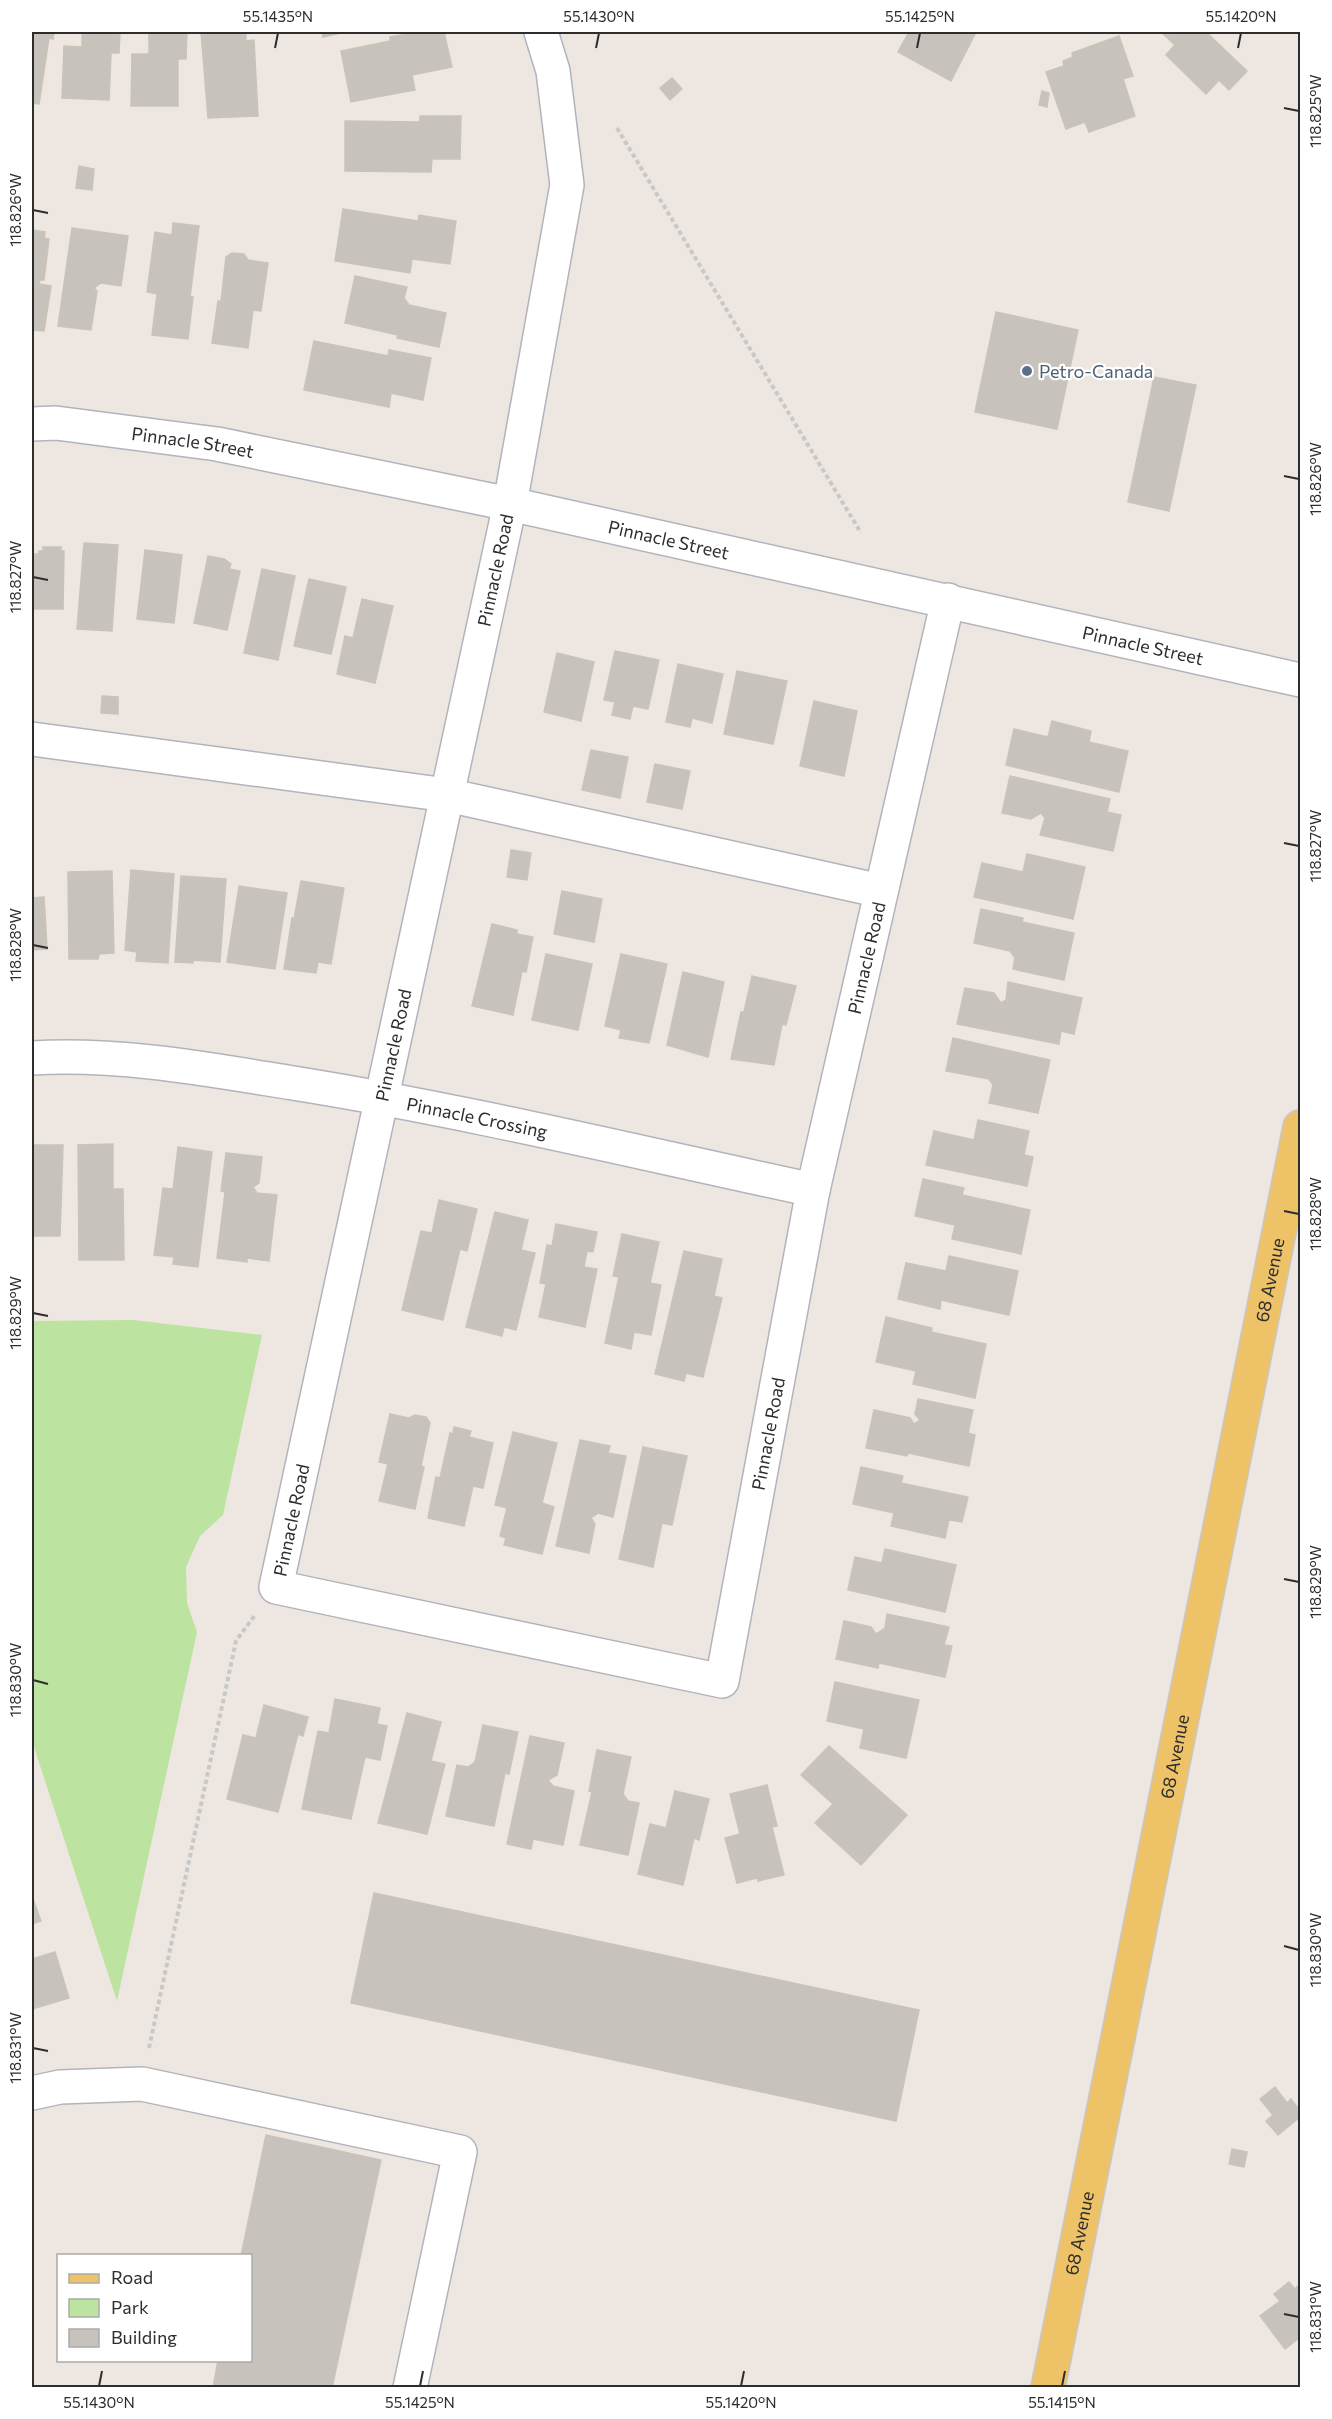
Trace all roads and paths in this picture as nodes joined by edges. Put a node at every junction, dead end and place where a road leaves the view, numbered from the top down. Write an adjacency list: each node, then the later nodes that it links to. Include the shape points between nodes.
1 (541, 32): 4 (street, Pinnacle Road, via 554,71 567,185)
2 (616, 128): 5 (path)
3 (32, 423): 4 (street, Pinnacle Street, via 217,444)
4 (510, 504): 6 (street, Pinnacle Street); 9 (street, Pinnacle Road)
5 (861, 532)
6 (948, 600): 7 (street, Pinnacle Street); 10 (street, Pinnacle Road)
7 (1300, 680)
8 (32, 739): 9 (street)
9 (447, 795): 10 (street); 12 (street, Pinnacle Road)
10 (881, 891): 14 (street, Pinnacle Road)
11 (32, 1058): 12 (street, Pinnacle Crossing, via 158,1061)
12 (382, 1097): 14 (street, Pinnacle Crossing); 15 (street, Pinnacle Road)
13 (1300, 1127): 19 (main road, 68 Avenue)
14 (813, 1190): 15 (street, Pinnacle Road, via 722,1681)
15 (276, 1587): 16 (path, via 236,1641)
16 (142, 2084): 17 (street, via 60,2087); 18 (street, via 460,2152)
17 (32, 2093)
18 (410, 2388)
19 (1048, 2388)

